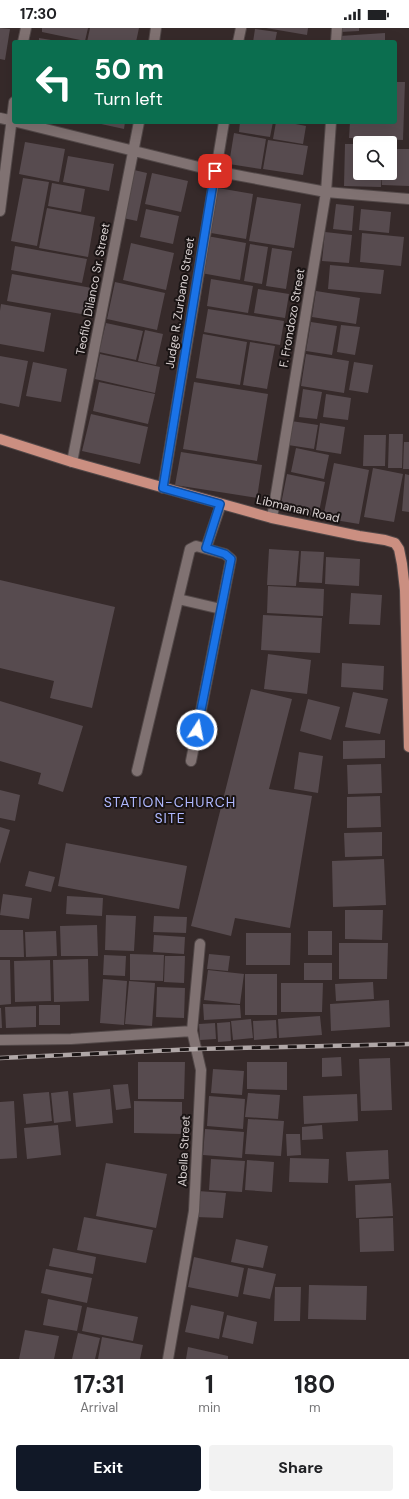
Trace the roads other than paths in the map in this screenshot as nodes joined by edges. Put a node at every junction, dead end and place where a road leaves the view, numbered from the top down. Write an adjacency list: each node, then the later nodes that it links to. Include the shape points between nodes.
1 (26, 28): 5 (street)
2 (156, 28): 6 (street)
3 (241, 28): 7 (street)
4 (337, 28): 8 (street)
5 (23, 40)
6 (154, 40)
7 (238, 40)
8 (336, 40)
9 (0, 118): 10 (street)
10 (12, 121)
11 (14, 124): 20 (street)
12 (26, 124): 16 (street)
13 (139, 124): 16 (street, Teofilo Dilanco Sr. Street)
14 (224, 124): 17 (street, Judge R. Zurbano Street)
15 (331, 124): 18 (street, F. Frondozo Street)
16 (134, 150): 17 (street); 22 (street, Teofilo Dilanco Sr. Street)
17 (215, 171): 18 (street); 23 (street, Judge R. Zurbano Street)
18 (326, 192): 19 (street); 25 (street, F. Frondozo Street)
19 (409, 199)
20 (0, 211)
21 (0, 439): 22 (main road, Libmanan Road)
22 (72, 462): 23 (main road, Libmanan Road)
23 (163, 488): 24 (main road, Libmanan Road)
24 (220, 504): 25 (main road, Libmanan Road); 26 (street)
25 (272, 518): 29 (main road, Libmanan Road, via 385,540 394,543 399,549 404,590)
26 (206, 548): 27 (street, via 196,546 190,549); 28 (street, via 225,554 231,559)
27 (178, 599): 28 (street); 31 (street)
28 (221, 608): 30 (street)
29 (409, 747)
30 (191, 761)
31 (137, 771)
32 (200, 944): 33 (street, Abella Street)
33 (192, 1031): 34 (street, via 71,1040); 35 (street, Abella Street, via 201,1070 194,1211)
34 (0, 1040)
35 (168, 1359)

